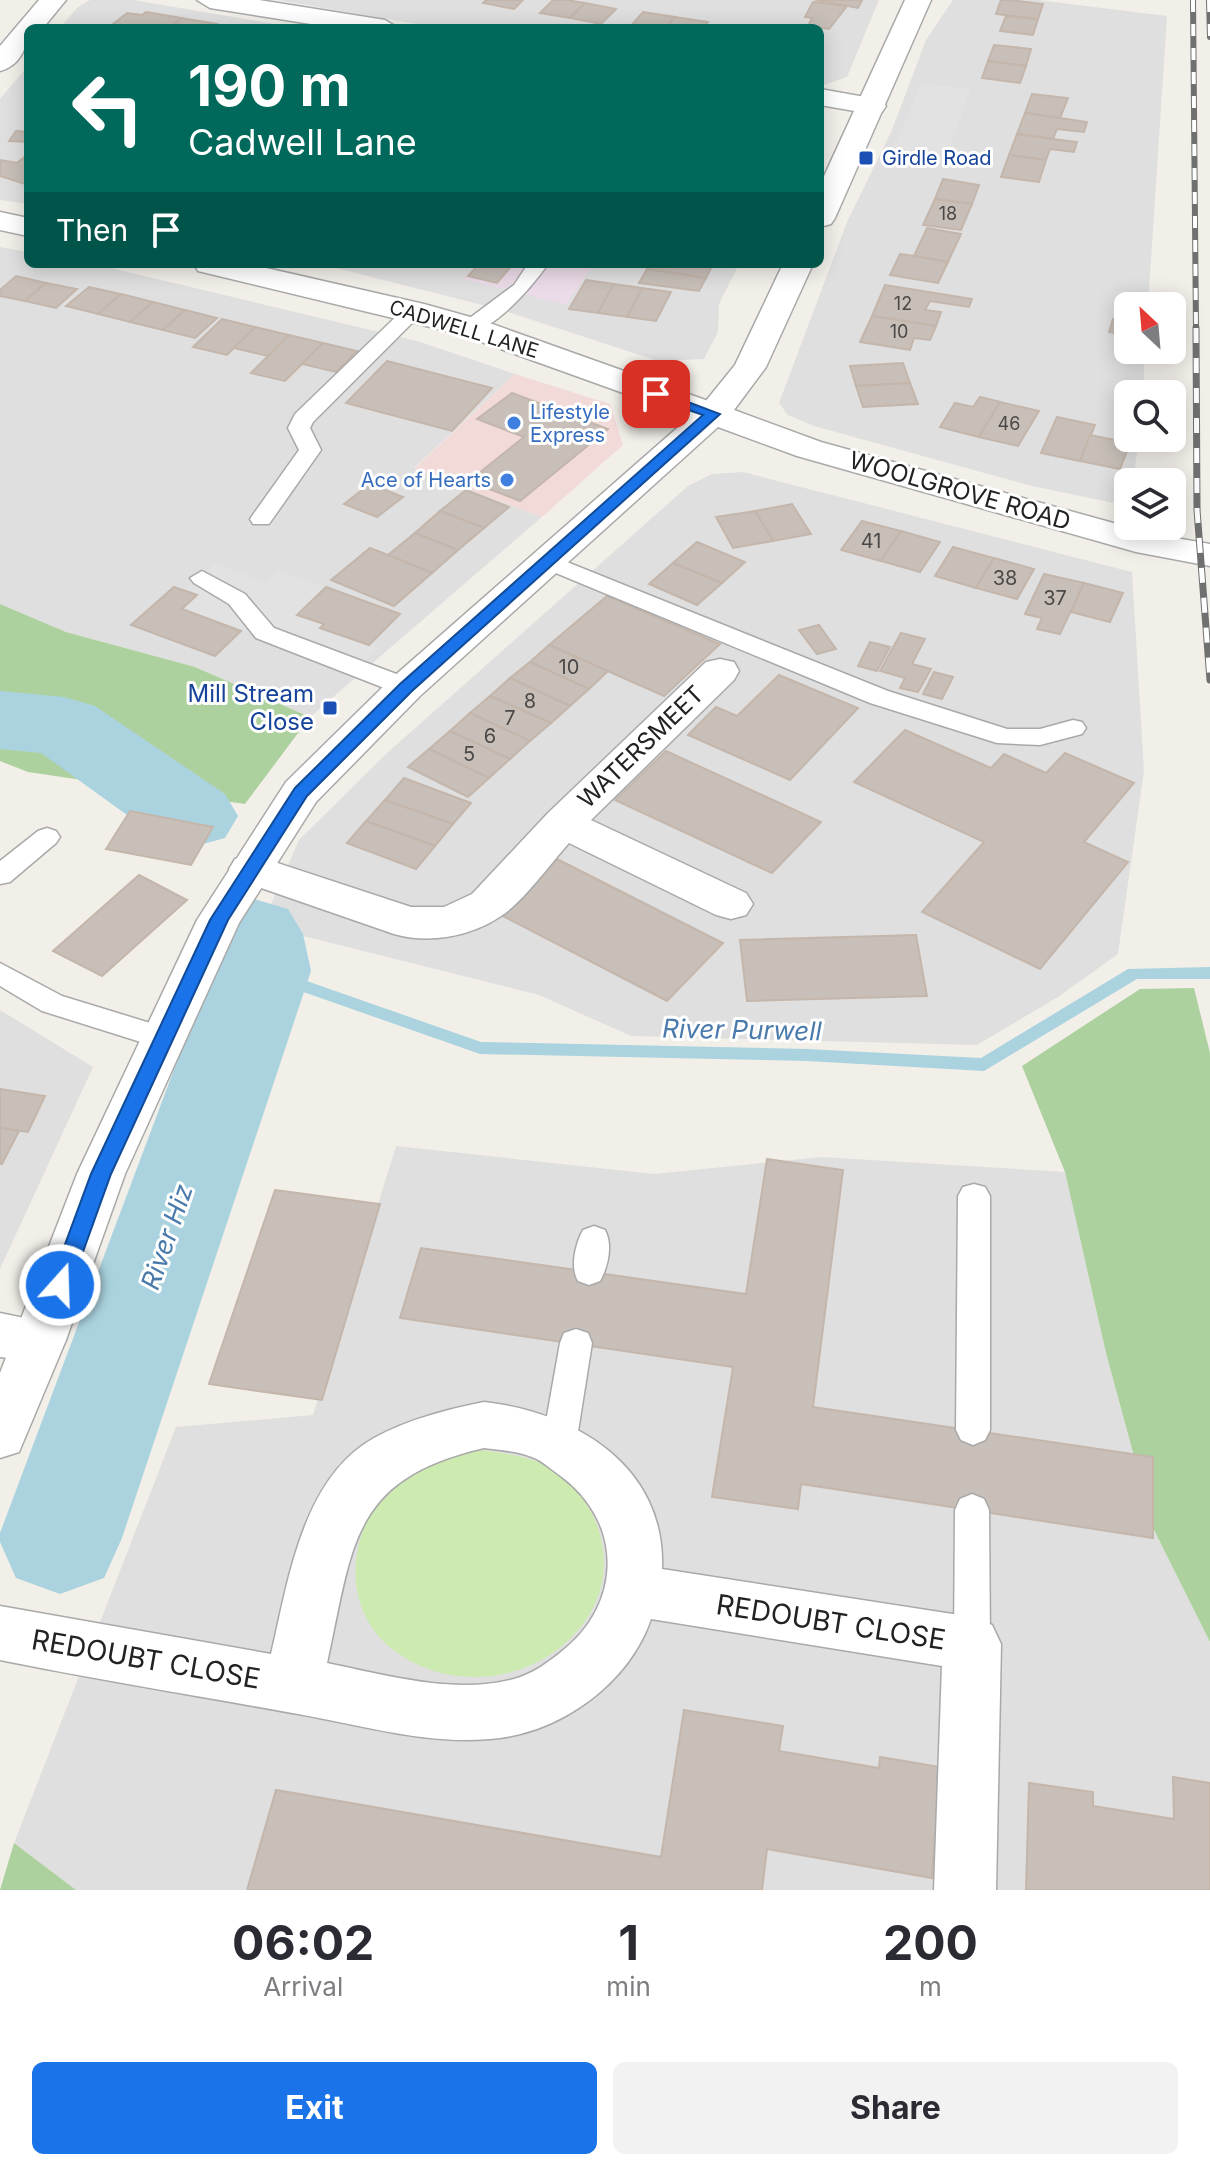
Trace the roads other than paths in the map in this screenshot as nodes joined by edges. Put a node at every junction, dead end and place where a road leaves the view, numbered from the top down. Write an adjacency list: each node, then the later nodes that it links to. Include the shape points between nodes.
1 (53, 0): 4 (street)
2 (210, 0): 5 (street)
3 (918, 0): 9 (street)
4 (33, 24)
5 (360, 24)
6 (24, 35): 7 (street)
7 (0, 63)
8 (824, 98): 9 (street)
9 (872, 106): 10 (street)
10 (824, 209)
11 (0, 221): 12 (street)
12 (24, 226)
13 (226, 268): 16 (street, CADWELL LANE)
14 (535, 268): 17 (lane, via 521,289)
15 (796, 268): 18 (street, via 750,367)
16 (413, 311): 17 (street, CADWELL LANE); 19 (lane, via 303,419 299,428 310,450)
17 (470, 327): 18 (street, CADWELL LANE)
18 (713, 414): 20 (street, WOOLGROVE ROAD, via 809,449 1149,544); 21 (street)
19 (261, 519)
20 (1210, 555)
21 (547, 561): 24 (street); 25 (lane, via 893,702 1006,737 1040,737)
22 (202, 578): 24 (lane, via 237,599 265,633)
23 (720, 671): 26 (street, WATERSMEET)
24 (406, 687): 28 (street, via 301,792)
25 (1073, 728)
26 (563, 823): 28 (street, WATERSMEET, via 487,905 430,925 409,923); 30 (street, WATERSMEET)
27 (47, 837): 29 (lane)
28 (250, 869): 32 (street, via 219,920)
29 (0, 875)
30 (731, 904)
31 (0, 973): 32 (lane, via 52,1004)
32 (163, 1038): 36 (street)
33 (974, 1196): 38 (lane)
34 (594, 1239): 35 (lane)
35 (589, 1272)
36 (20, 1338): 39 (street)
37 (576, 1343): 40 (lane)
38 (973, 1430)
39 (0, 1435)
40 (559, 1444): 42 (street, REDOUBT CLOSE, via 585,1461 618,1497 631,1524); 45 (street, REDOUBT CLOSE, via 520,1429 484,1425 444,1430 383,1460 358,1481 338,1512)
41 (972, 1510): 44 (lane)
42 (636, 1591): 44 (street, REDOUBT CLOSE); 45 (street, REDOUBT CLOSE, via 616,1638 592,1667 560,1691 513,1708 466,1713)
43 (0, 1633): 45 (street, REDOUBT CLOSE)
44 (972, 1644): 46 (street, REDOUBT CLOSE)
45 (293, 1685)
46 (965, 1890)

